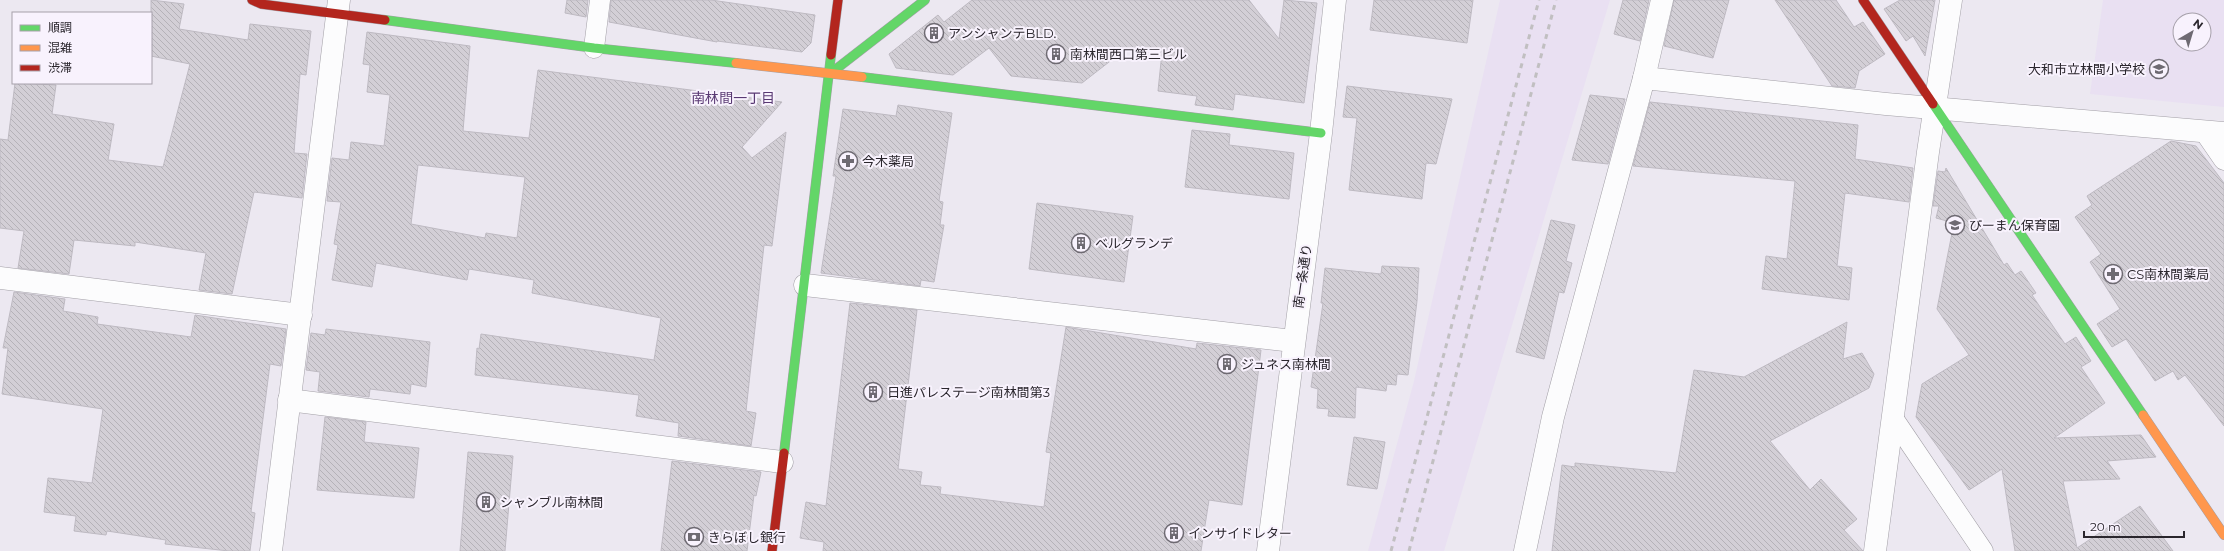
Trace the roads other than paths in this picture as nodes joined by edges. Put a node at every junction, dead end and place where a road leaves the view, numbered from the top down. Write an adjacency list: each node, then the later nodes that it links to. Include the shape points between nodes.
1 (252, 0): 9 (street, via 261,4)
2 (600, 0): 10 (lane)
3 (838, 0): 11 (street)
4 (926, 0): 11 (street)
5 (1335, 0): 15 (street, 南一条通り)
6 (1662, 0): 12 (street)
7 (1863, 0): 13 (street)
8 (1951, 0): 13 (street)
9 (338, 6): 10 (street); 19 (street)
10 (594, 48): 11 (street)
11 (831, 73): 15 (street); 18 (street)
12 (1644, 78): 13 (street); 28 (street, via 1554,417)
13 (1936, 108): 14 (street); 22 (street); 24 (street)
14 (2214, 132): 16 (lane)
15 (1321, 133): 20 (street, 南一条通り)
16 (2224, 160)
17 (0, 278): 19 (street)
18 (805, 285): 20 (street); 23 (street)
19 (301, 315): 21 (street)
20 (1293, 341): 27 (street, 南一条通り)
21 (289, 400): 23 (street); 25 (street)
22 (1893, 418): 29 (street); 30 (lane)
23 (782, 462): 26 (street)
24 (2224, 535)
25 (271, 551)
26 (772, 551)
27 (1268, 551)
28 (1525, 551)
29 (1875, 551)
30 (1983, 551)

